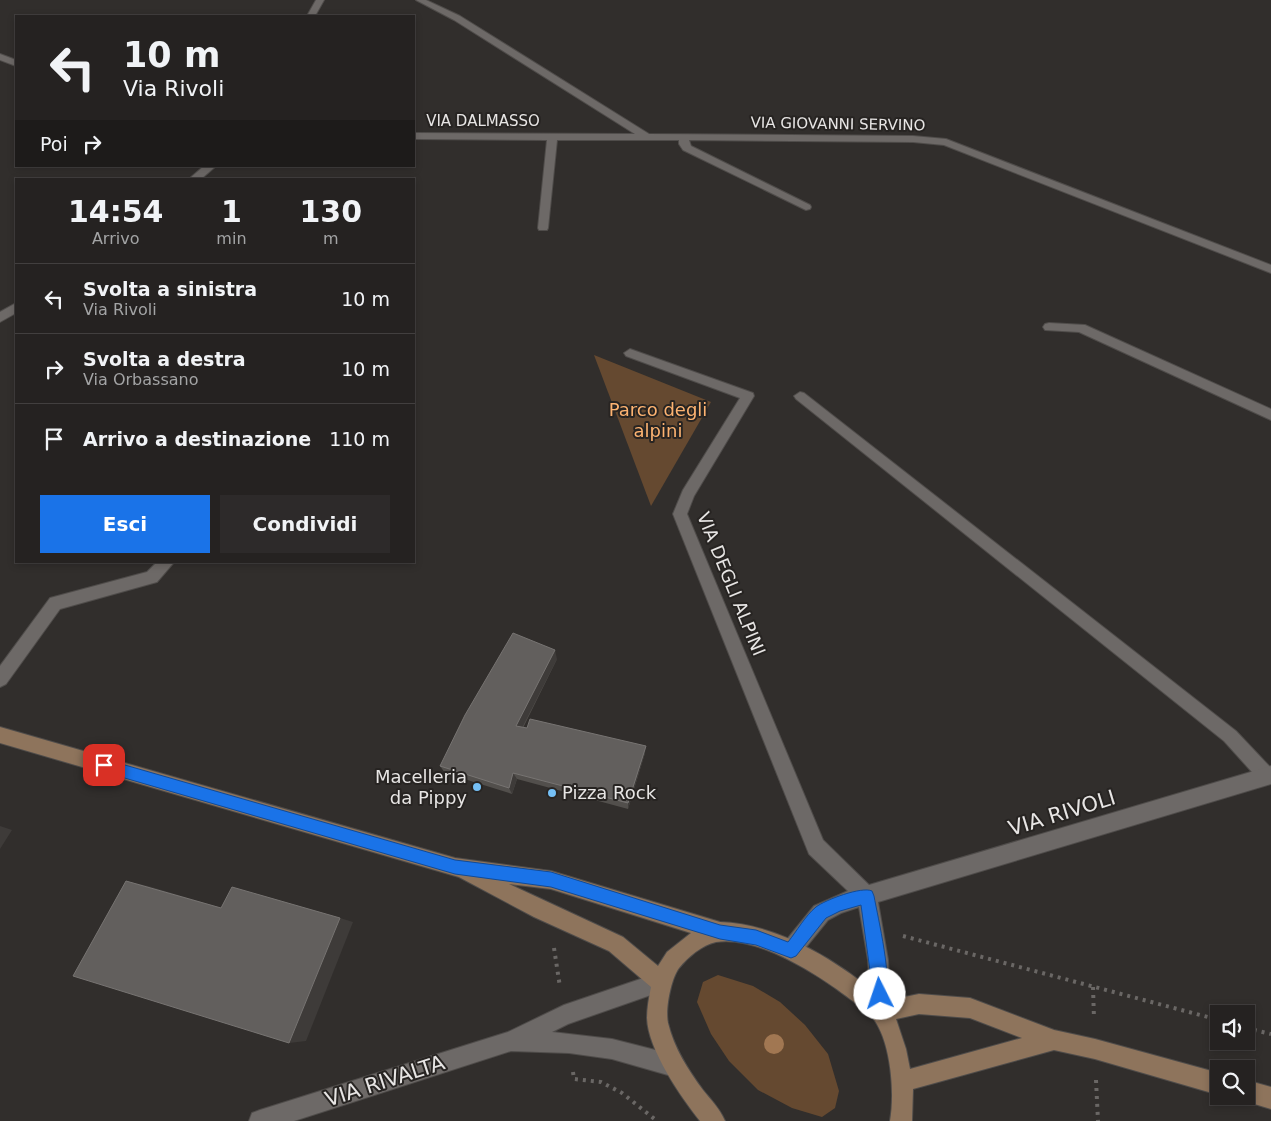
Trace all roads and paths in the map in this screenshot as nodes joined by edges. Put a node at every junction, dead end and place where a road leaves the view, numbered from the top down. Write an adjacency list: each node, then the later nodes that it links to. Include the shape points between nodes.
1 (320, 0): 3 (street)
2 (420, 0): 8 (street, via 457,18)
3 (312, 15)
4 (0, 57): 5 (street)
5 (15, 63)
6 (415, 136): 7 (street, VIA DALMASSO)
7 (552, 136): 8 (street, VIA DALMASSO); 13 (street, VIA DALMASSO)
8 (647, 137): 9 (street, VIA GIOVANNI SERVINO)
9 (684, 137): 12 (street, via 687,148); 14 (street, VIA GIOVANNI SERVINO, via 946,142)
10 (211, 167): 11 (street)
11 (195, 178)
12 (806, 207)
13 (543, 228)
14 (1271, 269)
15 (15, 308): 16 (street)
16 (0, 318)
17 (1048, 327): 20 (street, via 1081,328)
18 (630, 353): 26 (street, VIA DEGLI ALPINI, via 748,396 688,494 680,514 816,847)
19 (800, 396): 24 (lane, via 1230,736)
20 (1271, 415)
21 (166, 563): 22 (street, via 152,577 55,603)
22 (0, 679)
23 (0, 735): 25 (main road)
24 (1269, 776): 26 (street, VIA RIVOLI)
25 (455, 867): 28 (main road, via 551,880); 30 (main road, via 616,944)
26 (867, 896): 27 (street); 29 (street, VIA RIVOLI, via 821,912)
27 (872, 926): 31 (street); 32 (path)
28 (720, 932): 29 (main road, via 756,937); 30 (main road, via 691,942 670,963)
29 (791, 950): 31 (main road, via 846,982)
30 (661, 982): 36 (street, VIA RIVALTA, via 564,1015); 37 (main road, via 658,1022)
31 (881, 1012): 35 (main road, via 919,1004 970,1008); 40 (main road, via 897,1048)
32 (1210, 1018)
33 (1255, 1030): 34 (path)
34 (1271, 1034)
35 (1054, 1040): 39 (main road); 40 (main road)
36 (511, 1041): 37 (street, VIA RIVALTA, via 612,1049); 44 (street, VIA RIVALTA)
37 (674, 1066): 46 (main road)
38 (574, 1079): 45 (path, via 601,1082 622,1093)
39 (1210, 1081)
40 (901, 1082): 43 (main road)
41 (1255, 1094): 42 (main road)
42 (1271, 1098)
43 (903, 1119)
44 (260, 1121)
45 (657, 1121)
46 (714, 1121)

